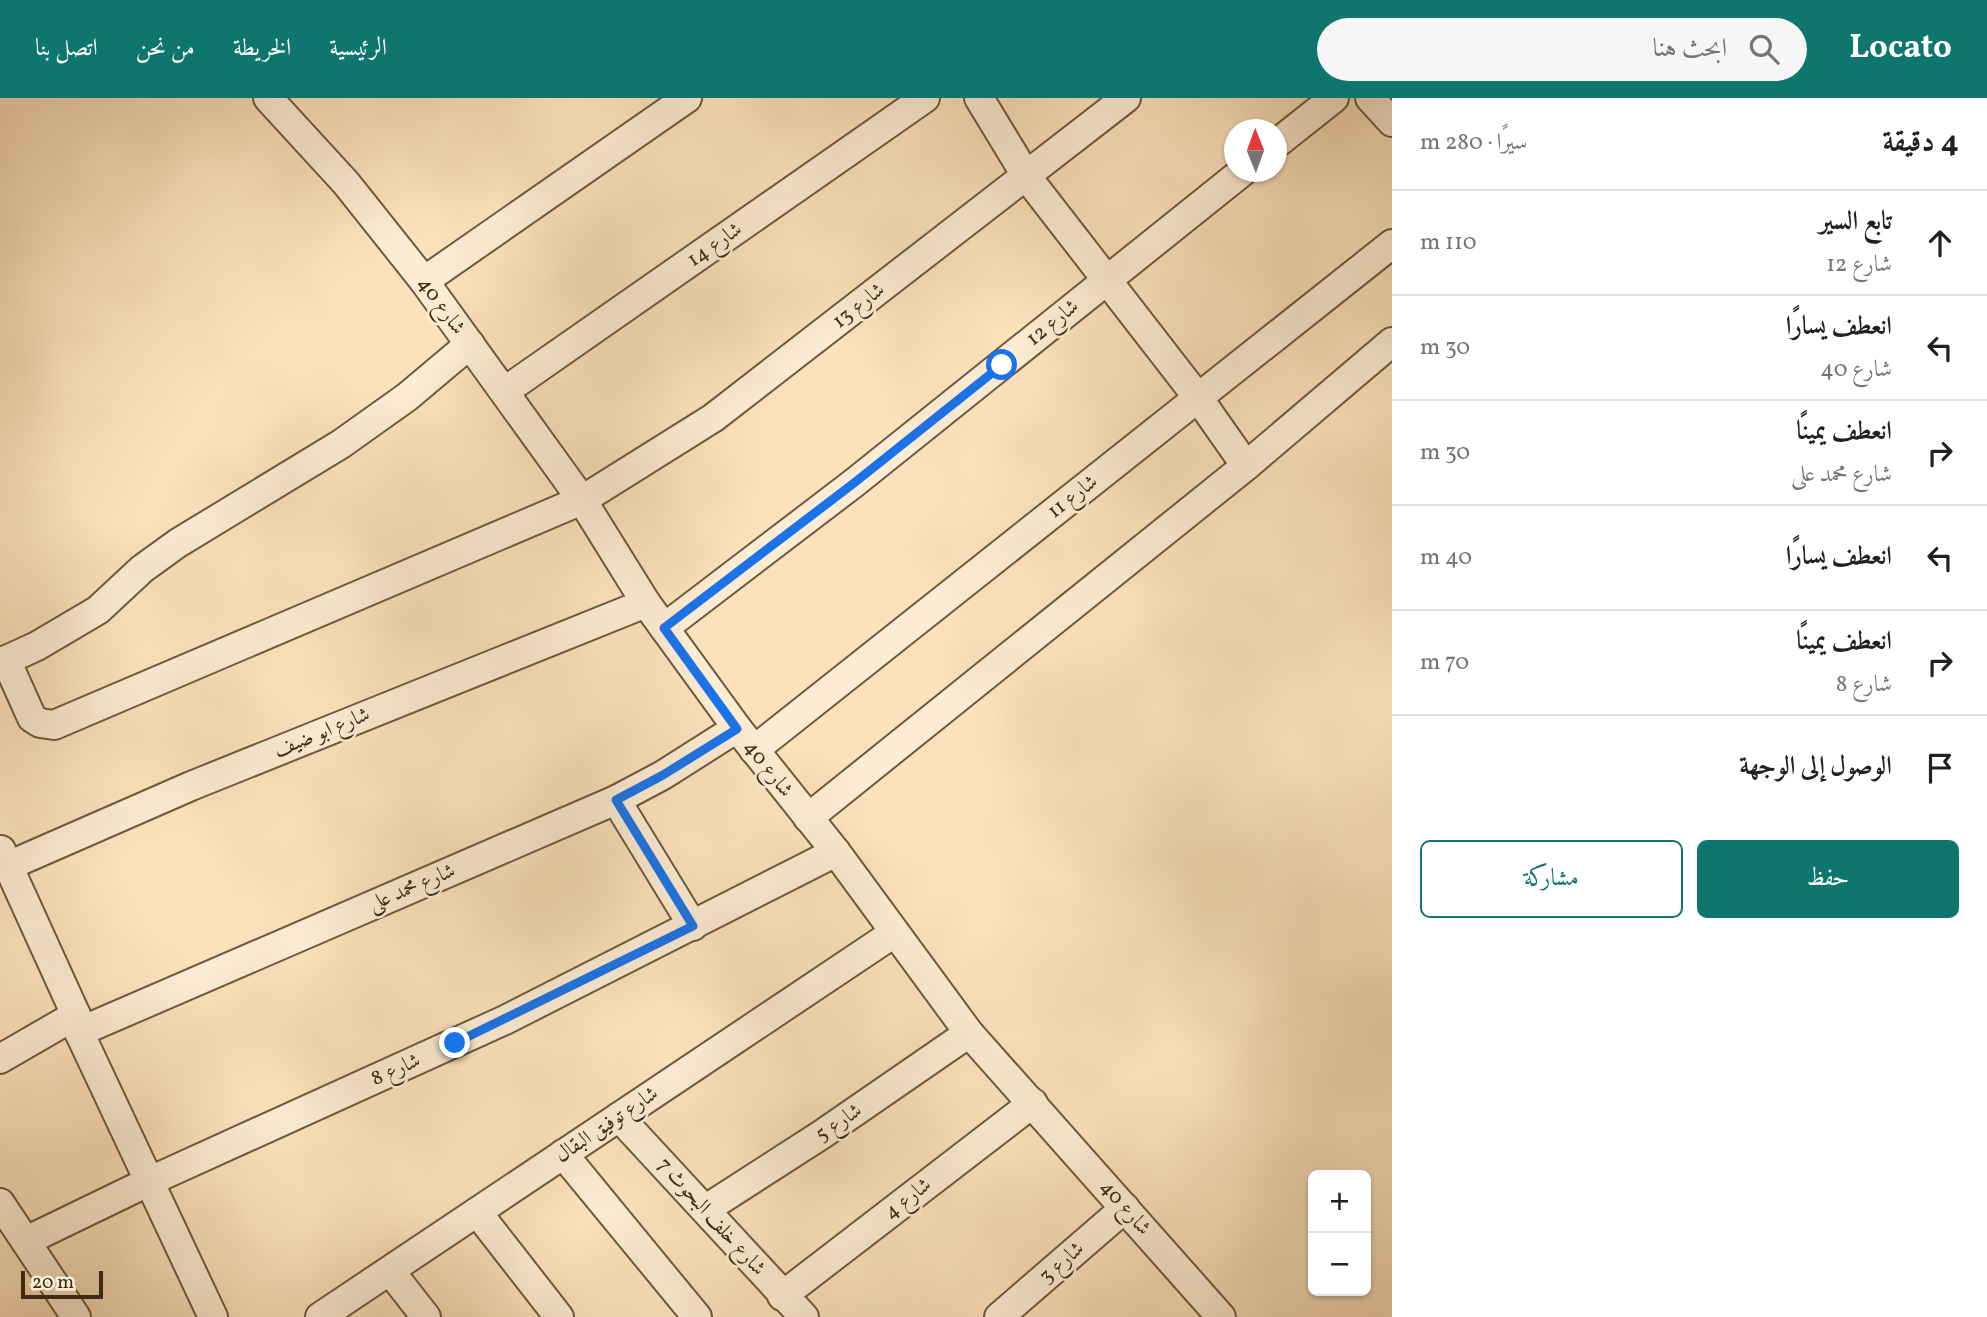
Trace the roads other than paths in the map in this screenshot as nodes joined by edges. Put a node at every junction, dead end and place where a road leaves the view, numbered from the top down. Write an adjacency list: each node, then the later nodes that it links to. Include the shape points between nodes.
1 (268, 98): 14 (street, شارع 40, via 346,183)
2 (687, 98): 14 (street)
3 (925, 98): 17 (street, شارع 14)
4 (979, 98): 10 (street)
5 (1126, 98): 10 (street, شارع 13)
6 (1334, 98): 9 (street)
7 (1370, 98): 8 (street)
8 (1392, 122)
9 (1287, 135)
10 (1027, 177): 13 (street); 20 (street, شارع 13, via 713,418)
11 (1230, 182): 13 (street, شارع 12)
12 (1392, 244): 18 (street, شارع 11)
13 (1107, 280): 18 (street); 22 (street, شارع 12)
14 (424, 281): 16 (street, شارع 40)
15 (1392, 342): 19 (street)
16 (470, 344): 17 (street, شارع 40); 23 (street, via 341,444 178,543 142,569 98,611)
17 (505, 391): 20 (street, شارع 40)
18 (1199, 399): 19 (street); 24 (street, شارع 11, via 979,570)
19 (1246, 466): 26 (street)
20 (582, 500): 21 (street, شارع 40); 23 (street, شارع 13, via 54,725 32,718)
21 (646, 603): 22 (street, شارع 40); 28 (street, شارع ابو ضيف)
22 (664, 628): 24 (street, شارع 40)
23 (3, 661)
24 (745, 739): 25 (street, شارع محمد على); 26 (street, شارع 40)
25 (616, 800): 29 (street); 31 (street, شارع محمد على)
26 (808, 818): 27 (street, شارع 40)
27 (836, 852): 29 (street, شارع 8); 30 (street, شارع 40)
28 (3, 860): 31 (street)
29 (693, 926): 37 (street, شارع 8, via 505,1020)
30 (894, 933): 32 (street, شارع 40); 35 (street, شارع توفيق البقال)
31 (77, 1023): 33 (street, شارع محمد على); 37 (street)
32 (969, 1033): 34 (street, شارع 40); 39 (street, شارع 5)
33 (0, 1059)
34 (1033, 1103): 40 (street, شارع 40); 44 (street, شارع 4)
35 (619, 1117): 36 (street, شارع توفيق البقال); 39 (street, شارع خلف البحوث 7)
36 (563, 1154): 41 (street, شارع توفيق البقال); 50 (street)
37 (150, 1181): 42 (street, شارع 8); 46 (street)
38 (0, 1203): 42 (street)
39 (706, 1209): 44 (street, شارع خلف البحوث 7)
40 (1125, 1209): 52 (street, شارع 3); 53 (street, شارع 40)
41 (477, 1212): 43 (street, شارع توفيق البقال); 49 (street)
42 (26, 1241): 45 (street)
43 (390, 1270): 47 (street, شارع توفيق البقال); 48 (street)
44 (782, 1296): 51 (street, شارع خلف البحوث 7)
45 (76, 1317)
46 (213, 1317)
47 (320, 1317)
48 (426, 1317)
49 (559, 1317)
50 (697, 1317)
51 (804, 1317)
52 (999, 1317)
53 (1220, 1317)

